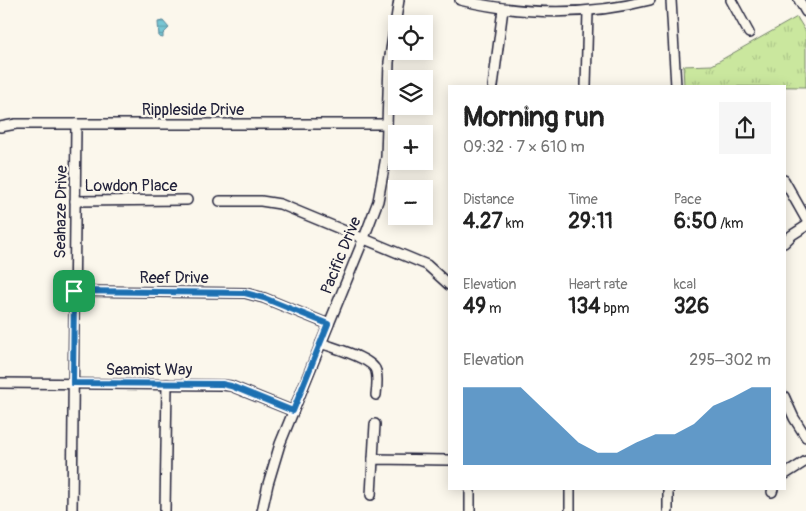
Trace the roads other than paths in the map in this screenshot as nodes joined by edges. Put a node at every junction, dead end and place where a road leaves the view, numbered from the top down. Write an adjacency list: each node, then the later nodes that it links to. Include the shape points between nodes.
1 (399, 0): 15 (street, Pacific Drive, via 389,54)
2 (460, 0): 7 (street)
3 (650, 0): 8 (street)
4 (670, 0): 13 (street)
5 (730, 0): 10 (street)
6 (799, 0): 9 (street)
7 (503, 9): 8 (street); 11 (street)
8 (588, 11): 12 (street)
9 (806, 12)
10 (750, 34)
11 (493, 85)
12 (586, 85)
13 (676, 85)
14 (76, 124): 15 (street, Rippleside Drive); 16 (street, Rippleside Drive); 18 (street, Seahaze Drive)
15 (388, 124): 23 (street, Pacific Drive, via 382,181)
16 (0, 127)
17 (786, 184): 21 (street)
18 (75, 200): 19 (street, Lowdon Place); 26 (street, Seahaze Drive)
19 (187, 200)
20 (220, 201): 23 (street, via 270,201)
21 (806, 219)
22 (806, 226): 24 (street)
23 (364, 238): 25 (street, via 427,265); 27 (street, Pacific Drive)
24 (786, 241)
25 (448, 284)
26 (74, 291): 27 (street, Reef Drive, via 245,293); 30 (street, Seahaze Drive)
27 (328, 324): 28 (street, Pacific Drive)
28 (321, 343): 32 (street, via 373,364); 34 (street, Pacific Drive)
29 (0, 382): 30 (street, Seamist Way)
30 (73, 383): 31 (street, Seamist Way); 45 (street, Seahaze Drive)
31 (166, 384): 34 (street, Seamist Way, via 231,386); 46 (street)
32 (376, 395)
33 (786, 400): 36 (street)
34 (293, 411): 47 (street, Pacific Drive, via 273,465)
35 (375, 424): 37 (street)
36 (806, 437)
37 (373, 459): 38 (street); 44 (street)
38 (448, 460)
39 (806, 461): 40 (street)
40 (786, 473)
41 (470, 490): 48 (street)
42 (570, 490): 49 (street)
43 (668, 490): 50 (street)
44 (371, 495)
45 (72, 511)
46 (165, 511)
47 (262, 511)
48 (470, 511)
49 (570, 511)
50 (668, 511)

